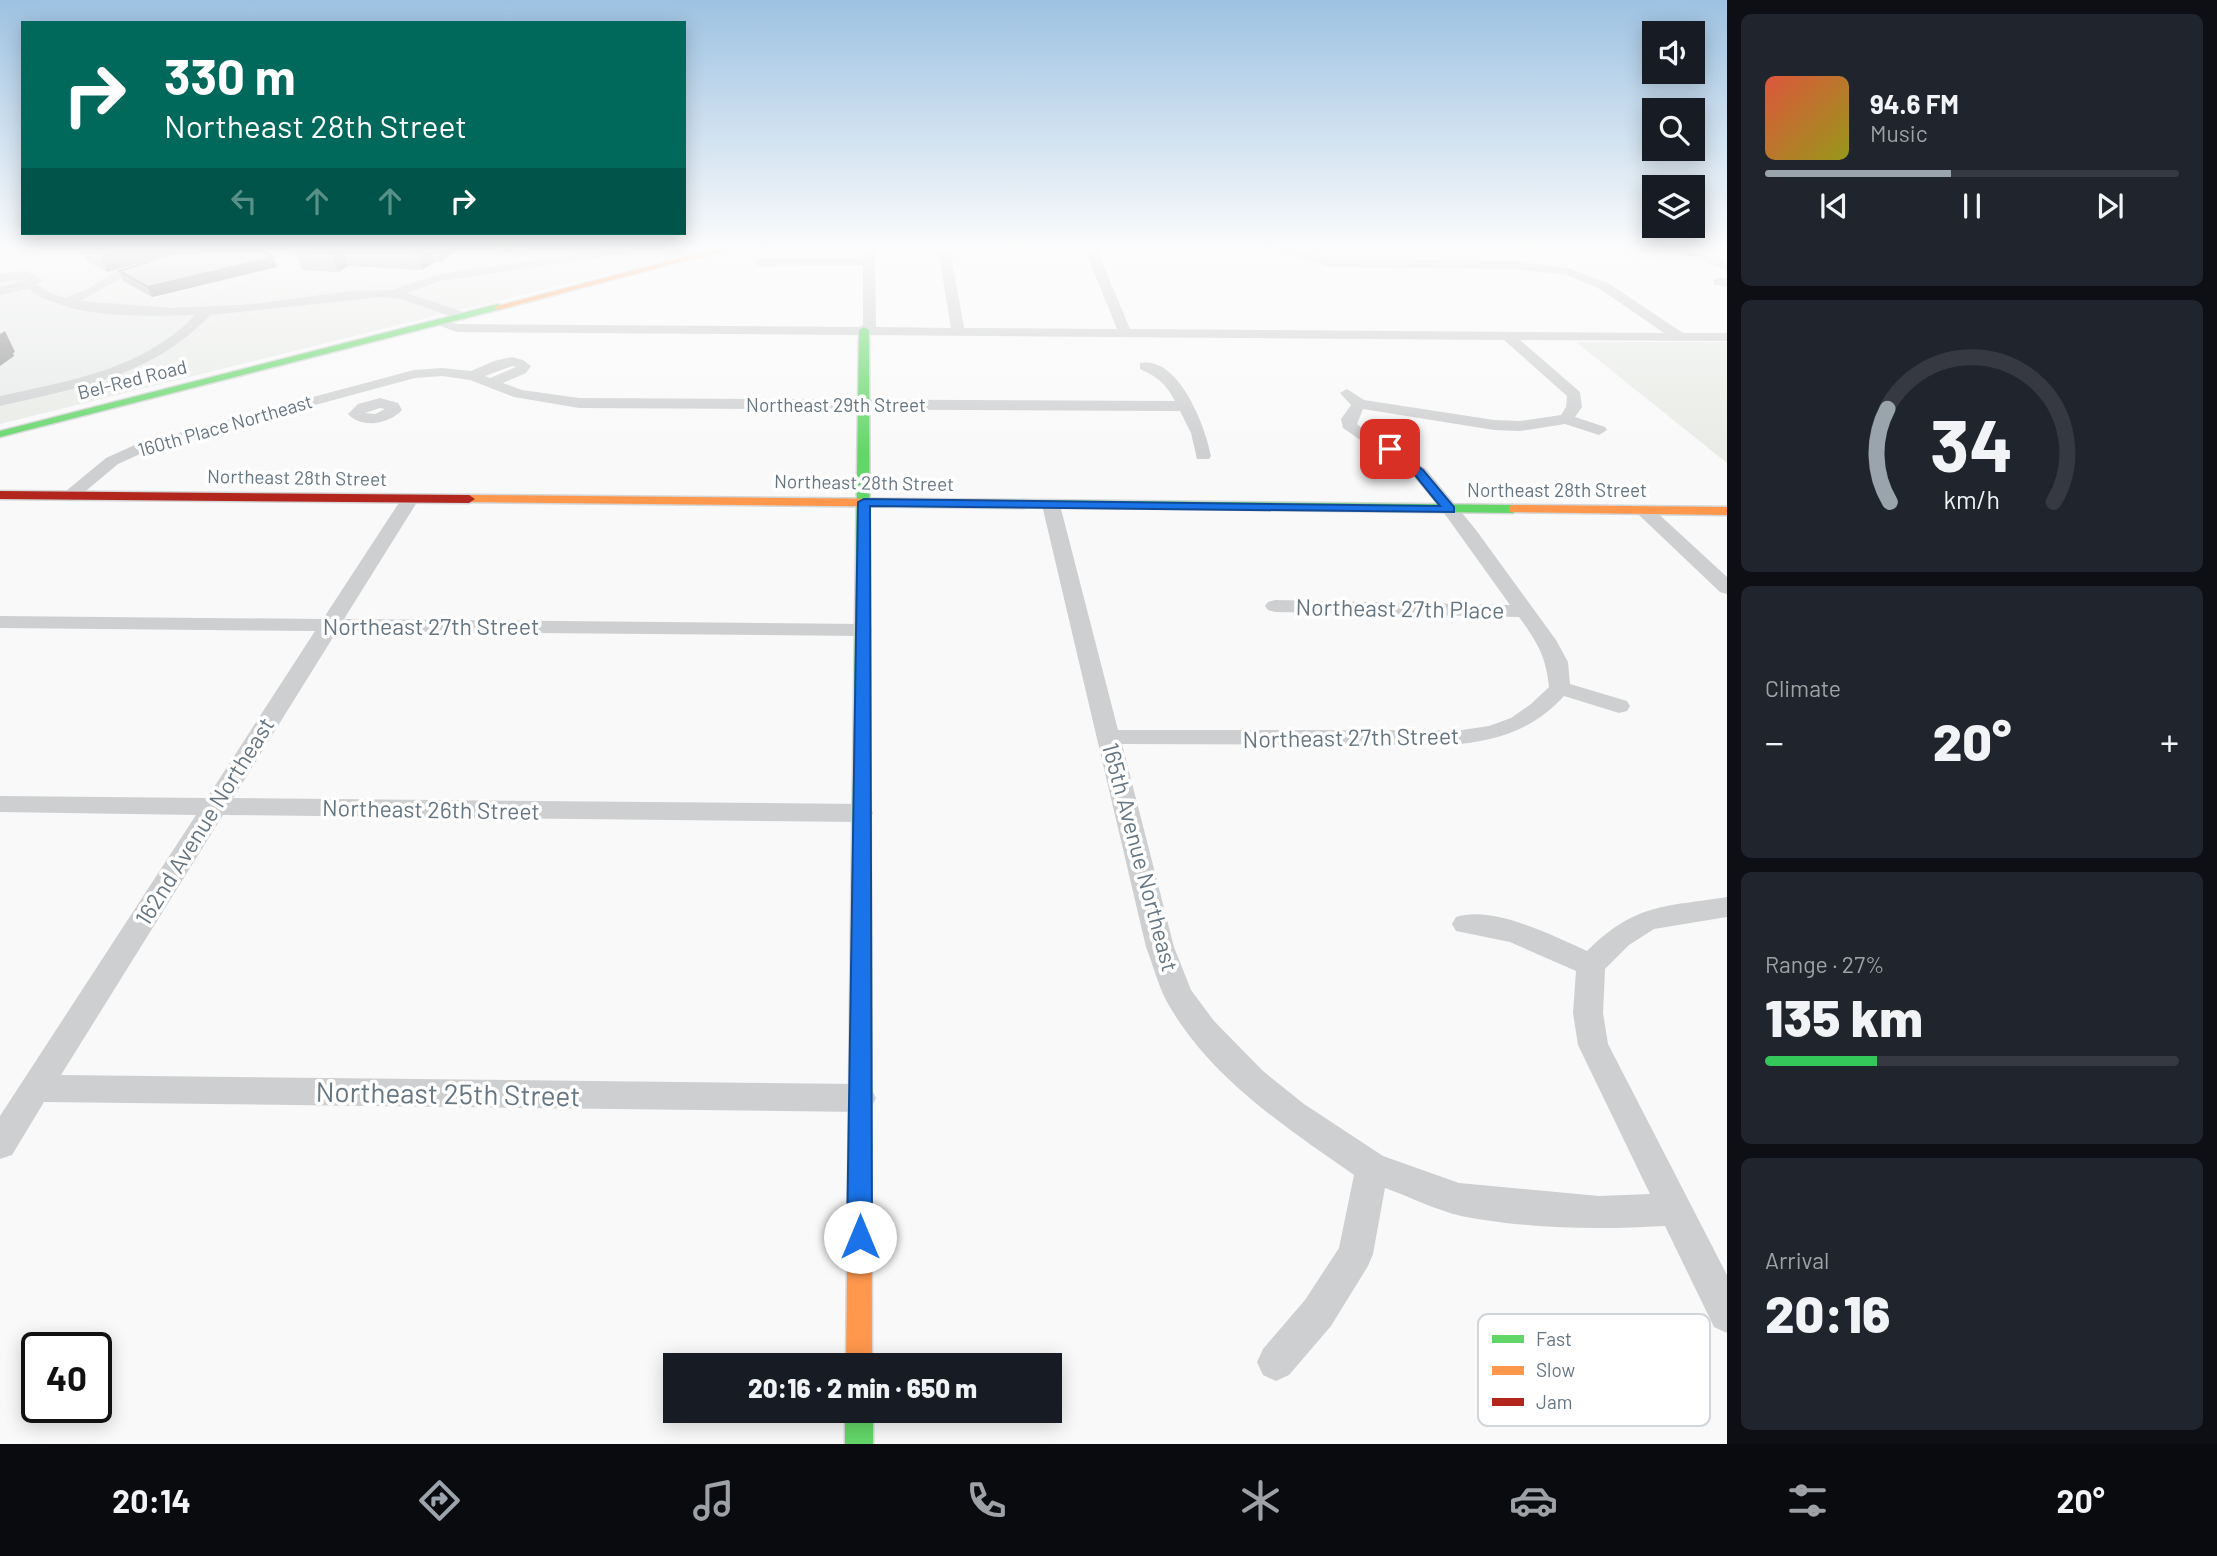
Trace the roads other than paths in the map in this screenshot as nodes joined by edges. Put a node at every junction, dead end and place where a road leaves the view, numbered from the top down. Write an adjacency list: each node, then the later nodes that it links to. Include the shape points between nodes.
1 (200, 317): 21 (street, via 172,345 130,365)
2 (462, 317): 8 (street, Bel-Red Road)
3 (464, 317): 9 (street, via 485,326)
4 (870, 317): 10 (street, via 870,327)
5 (956, 317): 11 (street)
6 (1119, 317): 12 (street)
7 (1651, 317): 14 (street)
8 (439, 323): 9 (street, via 457,328); 27 (street, Bel-Red Road)
9 (535, 329): 10 (street)
10 (864, 330): 11 (street); 22 (street)
11 (958, 331): 12 (street)
12 (1125, 332): 13 (street)
13 (1508, 336): 14 (street); 25 (street, via 1575,395)
14 (1680, 337): 15 (street)
15 (1727, 338)
16 (1145, 366): 24 (street, via 1173,383)
17 (442, 372): 18 (street, Northeast 29th Street); 20 (street, 160th Place Northeast, via 414,374)
18 (474, 376): 19 (street, Northeast 29th Street); 19 (street, Northeast 29th Street, via 502,363 524,366)
19 (492, 382): 22 (street, Northeast 29th Street, via 536,399 579,403)
20 (352, 391): 23 (street); 30 (street, 160th Place Northeast, via 127,453)
21 (0, 401)
22 (863, 404): 24 (street, Northeast 29th Street); 32 (street)
23 (368, 405)
24 (1184, 406): 28 (street, via 1199,433)
25 (1566, 419): 26 (street); 34 (street, via 1494,425 1353,398 1349,425 1403,458)
26 (1599, 430)
27 (0, 434)
28 (1203, 456)
29 (0, 495): 30 (street, Northeast 28th Street)
30 (69, 496): 31 (street, Northeast 28th Street)
31 (410, 499): 32 (street, Northeast 28th Street); 41 (street, 162nd Avenue Northeast)
32 (864, 502): 33 (street, Northeast 28th Street); 42 (street)
33 (1051, 505): 34 (street, Northeast 28th Street); 45 (street, 165th Avenue Northeast)
34 (1449, 509): 35 (street, Northeast 28th Street); 39 (street)
35 (1645, 511): 36 (street, Northeast 28th Street); 37 (street)
36 (1727, 511)
37 (1727, 588)
38 (1275, 606): 39 (street, Northeast 27th Place)
39 (1524, 611): 43 (street, via 1558,662)
40 (0, 622): 41 (street, Northeast 27th Street)
41 (329, 626): 42 (street, Northeast 27th Street); 47 (street, 162nd Avenue Northeast)
42 (862, 630): 48 (street)
43 (1560, 688): 44 (street); 45 (street, Northeast 27th Street, via 1531,716 1502,729 1463,737)
44 (1619, 706)
45 (1109, 737): 55 (street, 165th Avenue Northeast, via 1160,947 1179,996 1202,1030 1252,1081)
46 (0, 804): 47 (street, Northeast 26th Street)
47 (212, 807): 48 (street, Northeast 26th Street); 52 (street, 162nd Avenue Northeast)
48 (861, 813): 53 (street)
49 (1727, 906): 51 (street, via 1647,920 1619,937)
50 (1466, 924): 51 (street, via 1522,934)
51 (1591, 965): 56 (street, via 1588,1013 1593,1045)
52 (36, 1088): 53 (street, Northeast 25th Street); 54 (street, 162nd Avenue Northeast)
53 (860, 1098): 58 (street)
54 (0, 1144)
55 (1372, 1168): 56 (street, 165th Avenue Northeast, via 1459,1199 1518,1208 1599,1213); 59 (street, via 1355,1254 1318,1313)
56 (1675, 1209): 57 (street)
57 (1727, 1314)
58 (859, 1353)
59 (1276, 1362)
60 (859, 1423): 61 (street)
61 (859, 1444)

